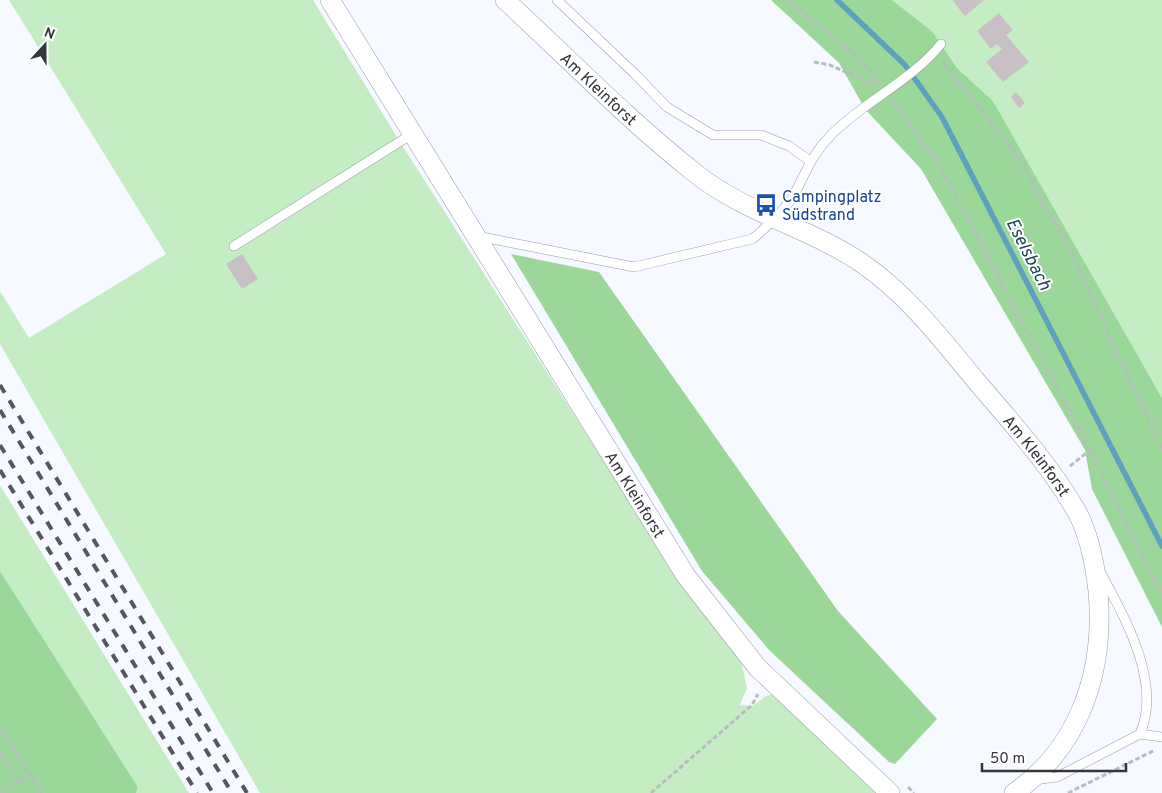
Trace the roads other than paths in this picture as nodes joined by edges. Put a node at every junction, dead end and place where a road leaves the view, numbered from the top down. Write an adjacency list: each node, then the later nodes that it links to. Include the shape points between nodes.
1 (330, 0): 5 (street, Am Kleinforst)
2 (505, 0): 7 (street, Am Kleinforst, via 696,175)
3 (557, 0): 6 (lane, via 667,107 713,135 762,135 789,146)
4 (941, 44): 6 (lane, via 921,65 832,134)
5 (412, 134): 8 (street, Am Kleinforst); 9 (lane)
6 (810, 161): 7 (lane, via 791,200)
7 (772, 219): 8 (lane, via 764,231 752,239 634,267); 10 (street, Am Kleinforst, via 863,264 898,292 1021,434 1078,514)
8 (475, 235): 14 (street, Am Kleinforst, via 686,576 757,668)
9 (234, 246)
10 (1095, 563): 11 (lane, via 1150,664 1152,706 1148,722); 13 (street, Am Kleinforst, via 1100,623 1099,649 1092,681 1079,715 1060,746)
11 (1140, 734): 12 (lane); 13 (lane, Am Kleinforst, via 1057,777)
12 (1162, 737)
13 (1032, 780): 15 (street, Am Kleinforst)
14 (899, 790)
15 (1014, 793)

